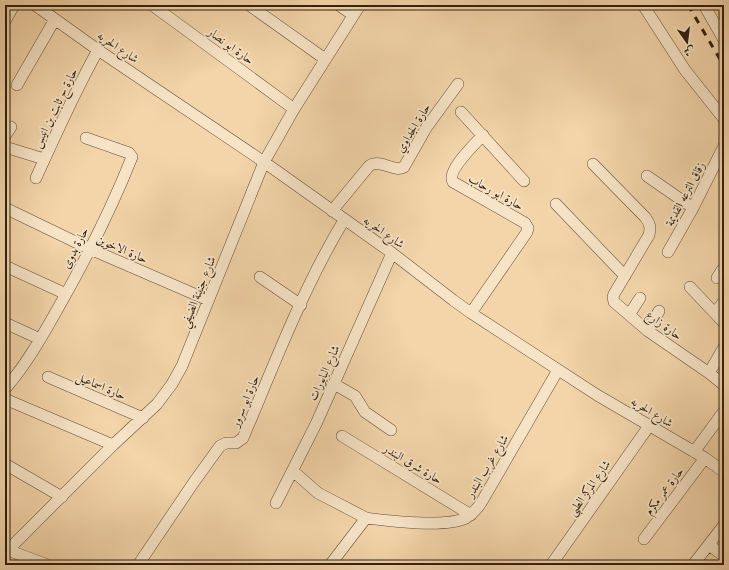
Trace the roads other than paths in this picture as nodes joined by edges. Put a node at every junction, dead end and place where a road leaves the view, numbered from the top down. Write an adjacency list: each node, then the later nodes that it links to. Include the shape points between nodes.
1 (14, 5): 11 (street)
2 (35, 5): 10 (street, شارع الحريه)
3 (152, 5): 17 (street, حارة ابو نصار)
4 (249, 5): 14 (street)
5 (339, 5): 9 (street)
6 (360, 5): 9 (street, شارع جنينة الضيفي)
7 (643, 5): 19 (street, via 685,70)
8 (706, 6): 12 (street)
9 (353, 15): 14 (street, شارع جنينة الضيفي)
10 (55, 19): 13 (street, شارع الحريه); 15 (street)
11 (5, 21)
12 (724, 40)
13 (98, 50): 24 (street, حارة ح ثابت بن انيس); 25 (street, شارع الحريه)
14 (325, 59): 17 (street, شارع جنينة الضيفي)
15 (17, 84)
16 (458, 84): 33 (street, حارة الجداوي, via 430,123 404,167 399,169 373,163)
17 (294, 109): 25 (street, شارع جنينة الضيفي)
18 (461, 112): 20 (street, حارة ابو رحاب)
19 (724, 119)
20 (483, 135): 29 (street, حارة ابو رحاب); 48 (street, حارة ابو رحاب, via 457,164 451,180 525,223 528,228)
21 (86, 138): 35 (street, حارة بدوى, via 129,153 132,157)
22 (724, 146): 32 (street, زقاق الترعه القديمة)
23 (5, 147): 24 (street)
24 (44, 159): 28 (street, حارة ح ثابت بن انيس)
25 (264, 162): 33 (street, شارع الحريه); 44 (street, شارع جنينة الضيفي)
26 (593, 164): 39 (street, حارة زارع, via 649,223 649,235)
27 (647, 176): 32 (street)
28 (36, 178)
29 (524, 182)
30 (556, 204): 39 (street)
31 (5, 208): 35 (street, حارة الاخوين)
32 (693, 208): 36 (street, زقاق الترعه القديمة)
33 (332, 211): 34 (street, شارع الحريه)
34 (344, 220): 37 (street, شارع الحريه); 46 (street, حارة ابو سرور)
35 (90, 249): 42 (street, حارة بدوى); 44 (street, حارة الاخوين)
36 (668, 252)
37 (392, 253): 48 (street, شارع الحريه); 59 (street, شارع البابورات)
38 (5, 266): 42 (street)
39 (625, 276): 50 (street, حارة زارع, via 613,300)
40 (260, 277): 46 (street)
41 (690, 287): 49 (street)
42 (66, 294): 54 (street, حارة بدوى)
43 (640, 298): 50 (street)
44 (208, 300): 64 (street, شارع جنينة الضيفي, via 182,366 157,404)
45 (724, 301): 49 (street)
46 (301, 305): 84 (street, حارة ابو سرور, via 243,438 236,443 226,442 220,446)
47 (659, 311): 53 (street)
48 (471, 312): 56 (street, شارع الحريه)
49 (715, 314): 52 (street)
50 (629, 315): 53 (street, حارة زارع)
51 (5, 323): 54 (street)
52 (724, 323)
53 (648, 331): 57 (street, حارة زارع)
54 (40, 339): 61 (street, حارة بدوى)
55 (724, 347): 57 (street)
56 (558, 370): 65 (street, شارع الحريه); 76 (street, شارع غرب البندر, via 481,503)
57 (709, 373): 60 (street, حارة زارع)
58 (48, 377): 64 (street, حارة اسماعيل)
59 (334, 384): 66 (street, via 355,396 366,412); 72 (street, شارع البابورات)
60 (724, 385)
61 (5, 389)
62 (5, 399): 68 (street)
63 (724, 410): 69 (street)
64 (143, 418): 68 (street, شارع جنينة الضيفي)
65 (649, 426): 69 (street, شارع الحريه); 86 (street, شارع المركز الطبى)
66 (391, 430)
67 (342, 436): 76 (street, حارة شرق البندر)
68 (113, 445): 74 (street, شارع جنينة الضيفي)
69 (694, 452): 70 (street, شارع الحريه)
70 (705, 458): 73 (street, شارع الحريه); 79 (street, حارة عمر مكرم)
71 (5, 464): 74 (street)
72 (293, 471): 75 (street, شارع البابورات); 77 (street, via 318,493)
73 (724, 472)
74 (62, 497): 81 (street, شارع جنينة الضيفي)
75 (276, 503)
76 (471, 515): 77 (street, شارع غرب البندر, via 456,521 433,523)
77 (366, 518): 85 (street)
78 (724, 525): 80 (street)
79 (644, 539)
80 (709, 545): 82 (street); 87 (street)
81 (6, 550): 83 (street)
82 (724, 556)
83 (48, 565)
84 (138, 565)
85 (330, 565)
86 (551, 565)
87 (693, 565)

